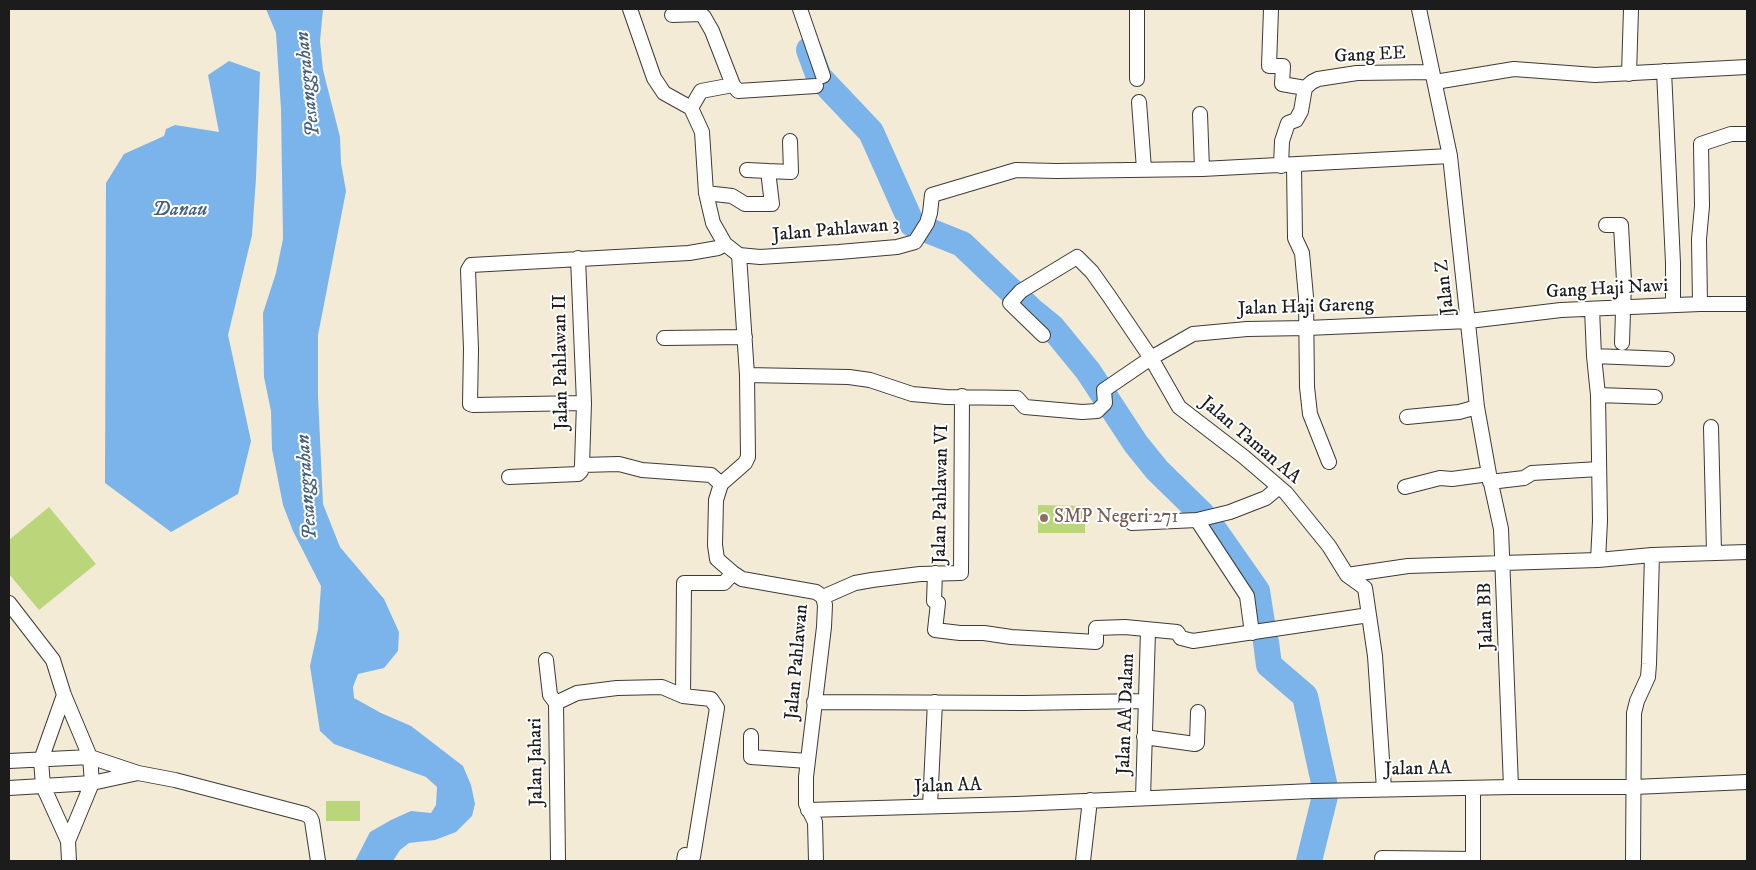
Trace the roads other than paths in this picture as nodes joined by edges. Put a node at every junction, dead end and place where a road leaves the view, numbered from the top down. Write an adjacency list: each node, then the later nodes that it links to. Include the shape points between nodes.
1 (630, 9): 16 (street, via 654,78 664,93)
2 (800, 9): 13 (street, via 819,81 738,91)
3 (1136, 9): 12 (street)
4 (1271, 9): 14 (street, via 1269,66 1283,66 1282,84)
5 (1419, 9): 11 (street, Jalan Z)
6 (1631, 9): 10 (street)
7 (672, 15): 13 (street, via 701,14 704,17)
8 (1747, 67): 9 (street, Gang EE)
9 (1664, 71): 10 (street, Gang EE); 33 (street)
10 (1629, 74): 11 (street, Gang EE, via 1514,69)
11 (1434, 77): 14 (street, Gang EE, via 1357,73 1318,79); 20 (street, Jalan Z)
12 (1137, 79)
13 (733, 85): 16 (street, via 701,91)
14 (1309, 85): 21 (street, via 1301,111 1296,120 1288,123 1282,142)
15 (1139, 102): 22 (street)
16 (691, 108): 26 (street, via 702,132)
17 (1200, 114): 23 (street)
18 (1747, 134): 31 (street, via 1731,134 1701,144)
19 (790, 140): 25 (street, via 791,172)
20 (1450, 156): 21 (street); 36 (street, Jalan Z)
21 (1288, 165): 23 (street); 37 (street, via 1295,238 1302,253)
22 (1144, 169): 23 (street); 29 (street, Jalan Pahlawan 3, via 1016,170 932,195 927,223 915,242 897,247 839,252 760,257)
23 (1202, 169)
24 (747, 170): 25 (street)
25 (768, 171): 26 (street, via 772,204 745,204 732,196)
26 (706, 193): 28 (street, via 713,223)
27 (1606, 225): 34 (street, via 1621,225)
28 (725, 244): 29 (street); 30 (street, via 689,253)
29 (739, 255): 39 (street)
30 (578, 258): 49 (street, Jalan Pahlawan II); 49 (street, via 471,265 468,270 469,401 473,405)
31 (1700, 304): 32 (street, Gang Haji Nawi); 33 (street, Gang Haji Nawi)
32 (1747, 304)
33 (1673, 305): 34 (street, Gang Haji Nawi)
34 (1623, 307): 35 (street, Gang Haji Nawi); 41 (street)
35 (1592, 309): 36 (street, Gang Haji Nawi); 42 (street)
36 (1469, 321): 37 (street, Jalan Haji Gareng); 50 (street, Jalan Z)
37 (1307, 328): 43 (street, Jalan Haji Gareng, via 1193,334); 53 (street, via 1310,414)
38 (1043, 335): 43 (street, Jalan Taman AA, via 1010,303 1022,291 1077,257 1092,272)
39 (745, 337): 40 (street); 45 (street)
40 (664, 338)
41 (1622, 343)
42 (1594, 356): 44 (street); 46 (street)
43 (1151, 358): 47 (street, via 1105,397 1097,412 1024,408 1017,398); 59 (street, Jalan Taman AA, via 1179,407)
44 (1666, 358)
45 (747, 375): 47 (street, via 849,377 870,380 912,394); 58 (street, via 748,457)
46 (1598, 395): 48 (street); 55 (street)
47 (962, 396): 68 (street, Jalan Pahlawan VI, via 961,573)
48 (1655, 397)
49 (584, 402): 54 (street, Jalan Pahlawan II)
50 (1477, 408): 51 (street); 57 (street, Jalan Z)
51 (1407, 417)
52 (1711, 427): 63 (street)
53 (1329, 462)
54 (582, 465): 56 (street, via 578,474); 58 (street, via 619,464 642,470 711,475)
55 (1599, 469): 57 (street, via 1532,472 1524,478); 66 (street)
56 (509, 476)
57 (1489, 478): 60 (street, via 1440,478); 67 (street, Jalan Z, via 1501,528)
58 (721, 484): 69 (street, via 716,500 714,545 717,559)
59 (1279, 487): 61 (street, via 1266,498); 70 (street, Jalan Taman AA, via 1329,546)
60 (1405, 487)
61 (1197, 520): 62 (street); 75 (street, via 1247,596)
62 (1132, 523)
63 (1714, 552): 64 (street, Jalan BB); 65 (street, Jalan BB)
64 (1747, 552)
65 (1652, 554): 66 (street, Jalan BB); 97 (street, via 1650,664 1634,712)
66 (1598, 560): 67 (street, Jalan BB)
67 (1503, 562): 70 (street, via 1408,566); 94 (street, Jalan BB)
68 (935, 573): 71 (street, Jalan Pahlawan VI, via 855,583); 74 (street, via 934,601 938,603 935,630 1096,642 1096,628 1125,627)
69 (732, 574): 71 (street, Jalan Pahlawan, via 742,579 816,592); 78 (street, via 724,583 684,583)
70 (1347, 575): 73 (street, Jalan Taman AA, via 1365,588)
71 (823, 597): 80 (street, Jalan Pahlawan, via 824,627)
72 (9, 602): 77 (street, via 53,660)
73 (1369, 615): 75 (street); 98 (street, Jalan Taman AA, via 1376,656)
74 (1148, 631): 75 (street, via 1177,632 1181,638 1193,641); 79 (street, Jalan AA Dalam)
75 (1252, 633)
76 (546, 660): 82 (street, via 550,695)
77 (64, 696): 86 (street); 87 (street)
78 (683, 696): 82 (street, Jalan Jahari, via 662,688 617,688 577,693); 109 (street, Jalan Jahari, via 711,699 717,708 693,856 685,855)
79 (1146, 701): 81 (street); 85 (street, Jalan AA Dalam)
80 (814, 702): 81 (street); 89 (street, Jalan Pahlawan)
81 (935, 702): 101 (street)
82 (556, 703): 108 (street, Jalan Jahari)
83 (1198, 712): 85 (street, via 1195,744)
84 (751, 736): 89 (street, via 750,757)
85 (1144, 737): 99 (street, Jalan AA Dalam)
86 (90, 757): 87 (street); 90 (street); 92 (street)
87 (41, 760): 88 (street); 93 (street)
88 (9, 761)
89 (808, 761): 102 (street, Jalan Pahlawan)
90 (138, 773): 92 (street); 107 (street, via 310,817)
91 (1747, 782): 97 (street, Jalan AA)
92 (92, 784): 93 (street); 103 (street)
93 (43, 786): 95 (street); 103 (street)
94 (1511, 786): 96 (street, Jalan AA); 97 (street, Jalan AA)
95 (9, 788)
96 (1473, 788): 98 (street, Jalan AA); 105 (street)
97 (1634, 788): 112 (street)
98 (1384, 789): 99 (street, Jalan AA)
99 (1143, 798): 100 (street, Jalan AA)
100 (1090, 800): 101 (street, Jalan AA); 111 (street)
101 (930, 806): 102 (street, Jalan AA)
102 (808, 810): 110 (street, Jalan Pahlawan, via 815,822)
103 (68, 841): 106 (street)
104 (1382, 858): 105 (street)
105 (1473, 860)
106 (69, 861)
107 (318, 861)
108 (558, 861)
109 (684, 861)
110 (816, 861)
111 (1083, 861)
112 (1633, 861)

